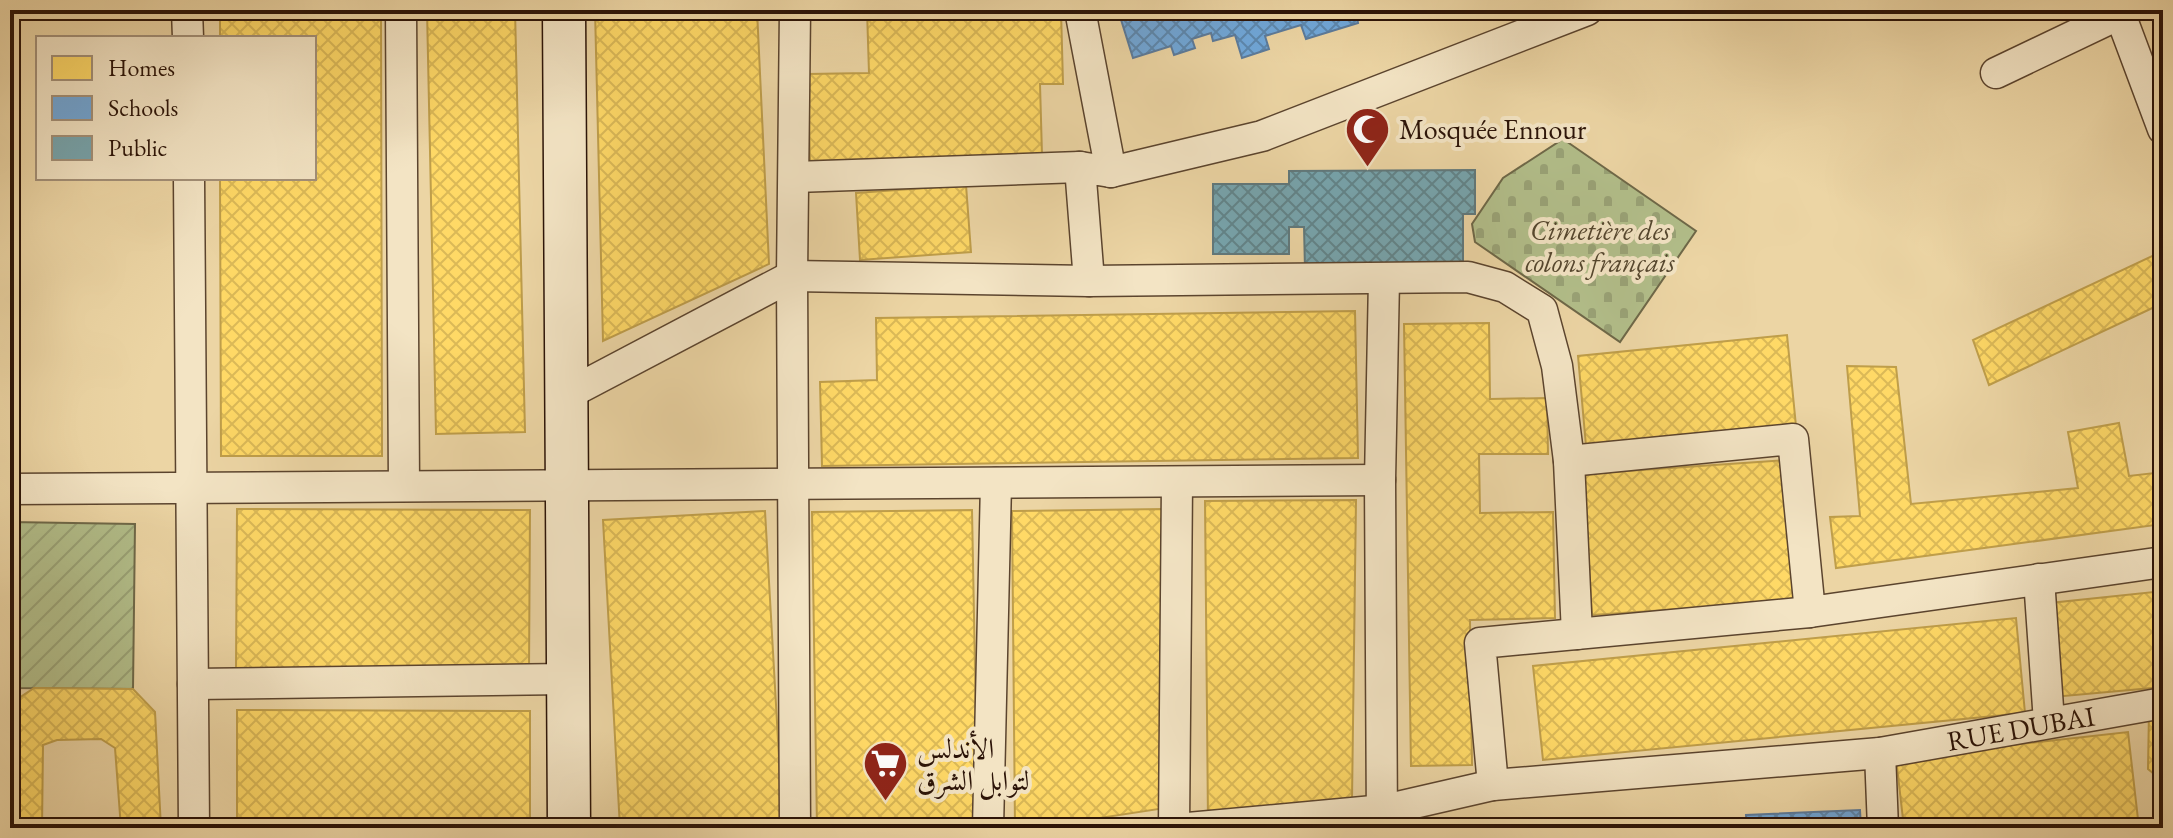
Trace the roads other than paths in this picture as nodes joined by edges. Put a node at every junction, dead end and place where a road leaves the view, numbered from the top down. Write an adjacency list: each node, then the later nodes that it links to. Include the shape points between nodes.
1 (187, 10): 8 (street)
2 (401, 10): 24 (street)
3 (564, 10): 18 (street)
4 (795, 10): 13 (street)
5 (1080, 10): 12 (street)
6 (1587, 10): 12 (street, via 1262,136)
7 (2124, 12): 9 (street); 10 (street)
8 (188, 36)
9 (1996, 73)
10 (2163, 129)
11 (1080, 167): 12 (street); 13 (street); 17 (street)
12 (1111, 172)
13 (795, 177): 15 (street)
14 (189, 180): 26 (street)
15 (792, 276): 17 (street); 18 (street); 23 (street)
16 (1384, 279): 17 (street); 19 (street, via 1468,277 1505,287 1542,310 1557,366); 20 (street)
17 (1089, 281)
18 (566, 395): 25 (street)
19 (1569, 461): 30 (street, via 1793,439); 31 (street)
20 (1380, 480): 21 (street); 38 (street)
21 (1177, 482): 22 (street); 43 (street)
22 (996, 483): 23 (street); 42 (street)
23 (794, 484): 25 (street); 41 (street)
24 (404, 485): 25 (street); 26 (street)
25 (567, 485): 32 (street)
26 (191, 487): 27 (street); 33 (street)
27 (10, 489)
28 (2163, 562): 29 (street)
29 (2039, 579): 30 (street); 35 (street)
30 (1810, 612): 31 (street)
31 (1577, 634): 37 (street, via 1480,643)
32 (568, 679): 33 (street); 40 (street)
33 (193, 684): 39 (street)
34 (2163, 703): 35 (street, RUE DUBAI)
35 (2049, 722): 36 (street, RUE DUBAI)
36 (1880, 753): 37 (street, RUE DUBAI); 45 (street)
37 (1493, 785): 38 (street, RUE DUBAI)
38 (1383, 819): 44 (street, RUE DUBAI)
39 (194, 828)
40 (569, 828)
41 (795, 828)
42 (988, 828)
43 (1174, 828)
44 (1188, 828)
45 (1883, 828)

